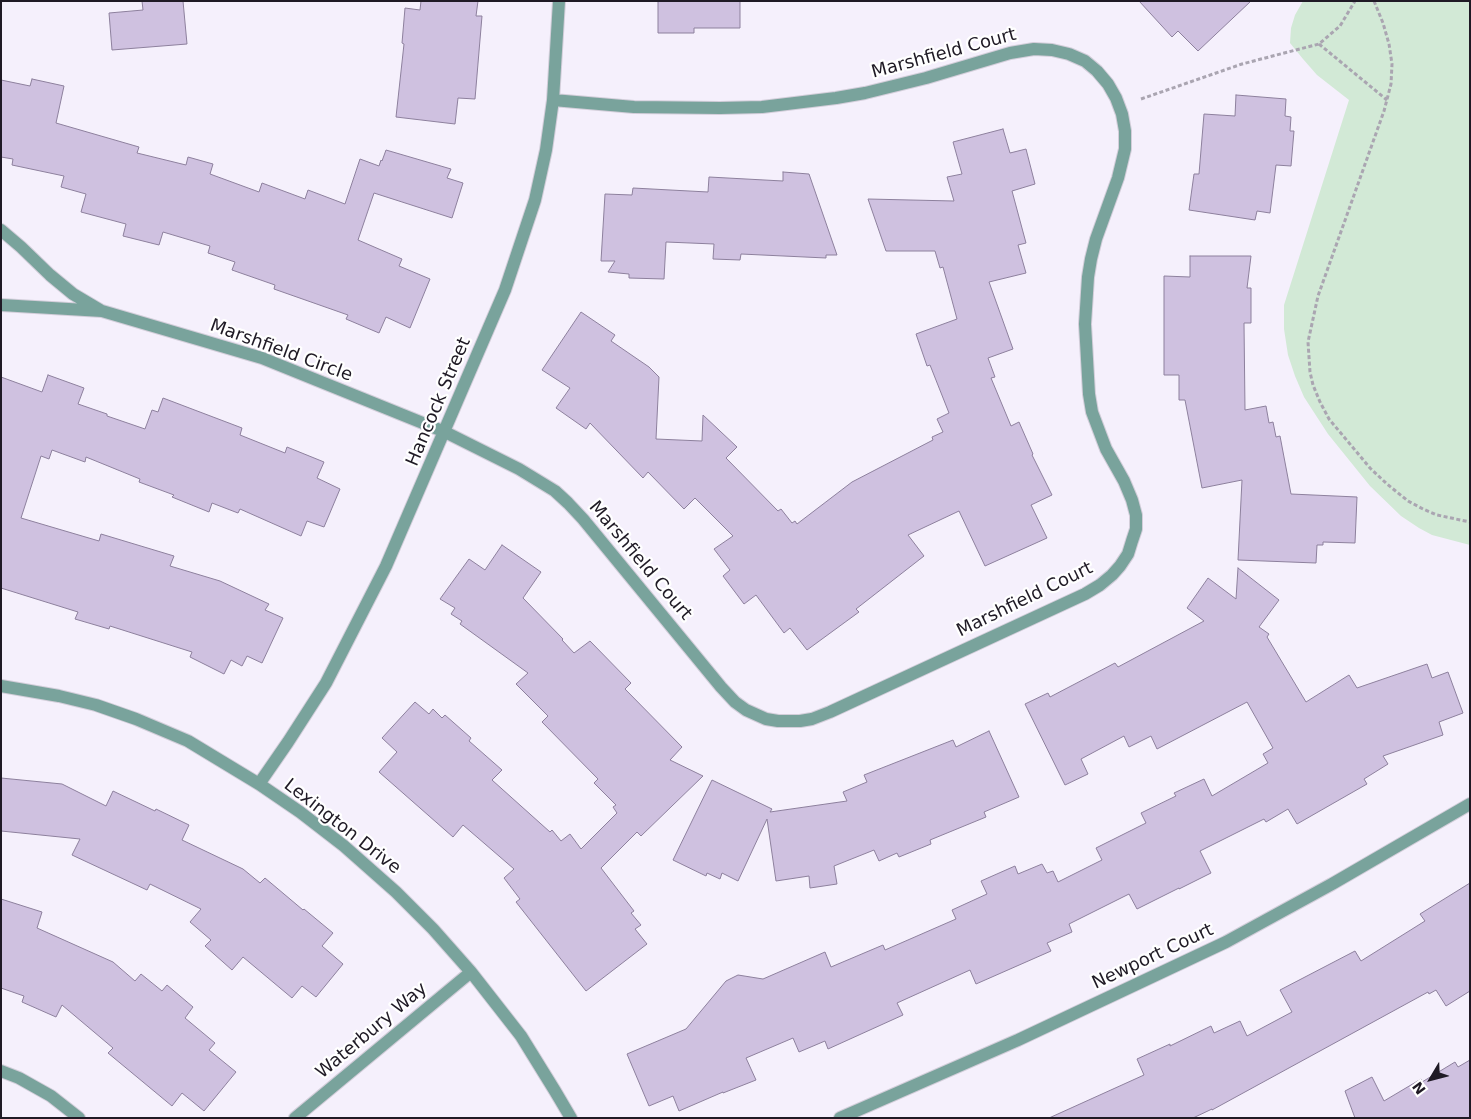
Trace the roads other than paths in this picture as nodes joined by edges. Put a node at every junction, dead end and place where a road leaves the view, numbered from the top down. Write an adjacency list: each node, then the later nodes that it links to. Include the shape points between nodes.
1 (559, 1): 2 (street, Hancock Street)
2 (553, 100): 6 (street, Hancock Street, via 537,192 521,242 498,309); 6 (street, Marshfield Court, via 634,107 762,107 872,91 1034,49 1052,50 1085,61 1108,84 1120,108 1125,131 1118,178 1096,239 1088,276 1086,360 1092,412 1136,515 1136,529 1128,554 1106,580 1085,594 830,712 800,721 766,720 735,702 721,687 568,503 538,479)
3 (1, 230): 5 (street, Marshfield Circle, via 65,288)
4 (1, 305): 5 (street, Marshfield Circle)
5 (102, 311): 6 (street, Marshfield Circle, via 262,358)
6 (445, 432): 8 (street, Hancock Street, via 386,566 326,682)
7 (1, 686): 8 (street, Lexington Drive, via 96,705 136,719 188,741)
8 (259, 784): 10 (street, Lexington Drive, via 344,846 396,892)
9 (1470, 804): 15 (street, Newport Court, via 1226,942 1018,1040)
10 (471, 972): 13 (street, Waterbury Way); 14 (street, Lexington Drive, via 521,1036)
11 (1, 1071): 12 (street, via 51,1096)
12 (79, 1118)
13 (295, 1118)
14 (571, 1118)
15 (840, 1118)

